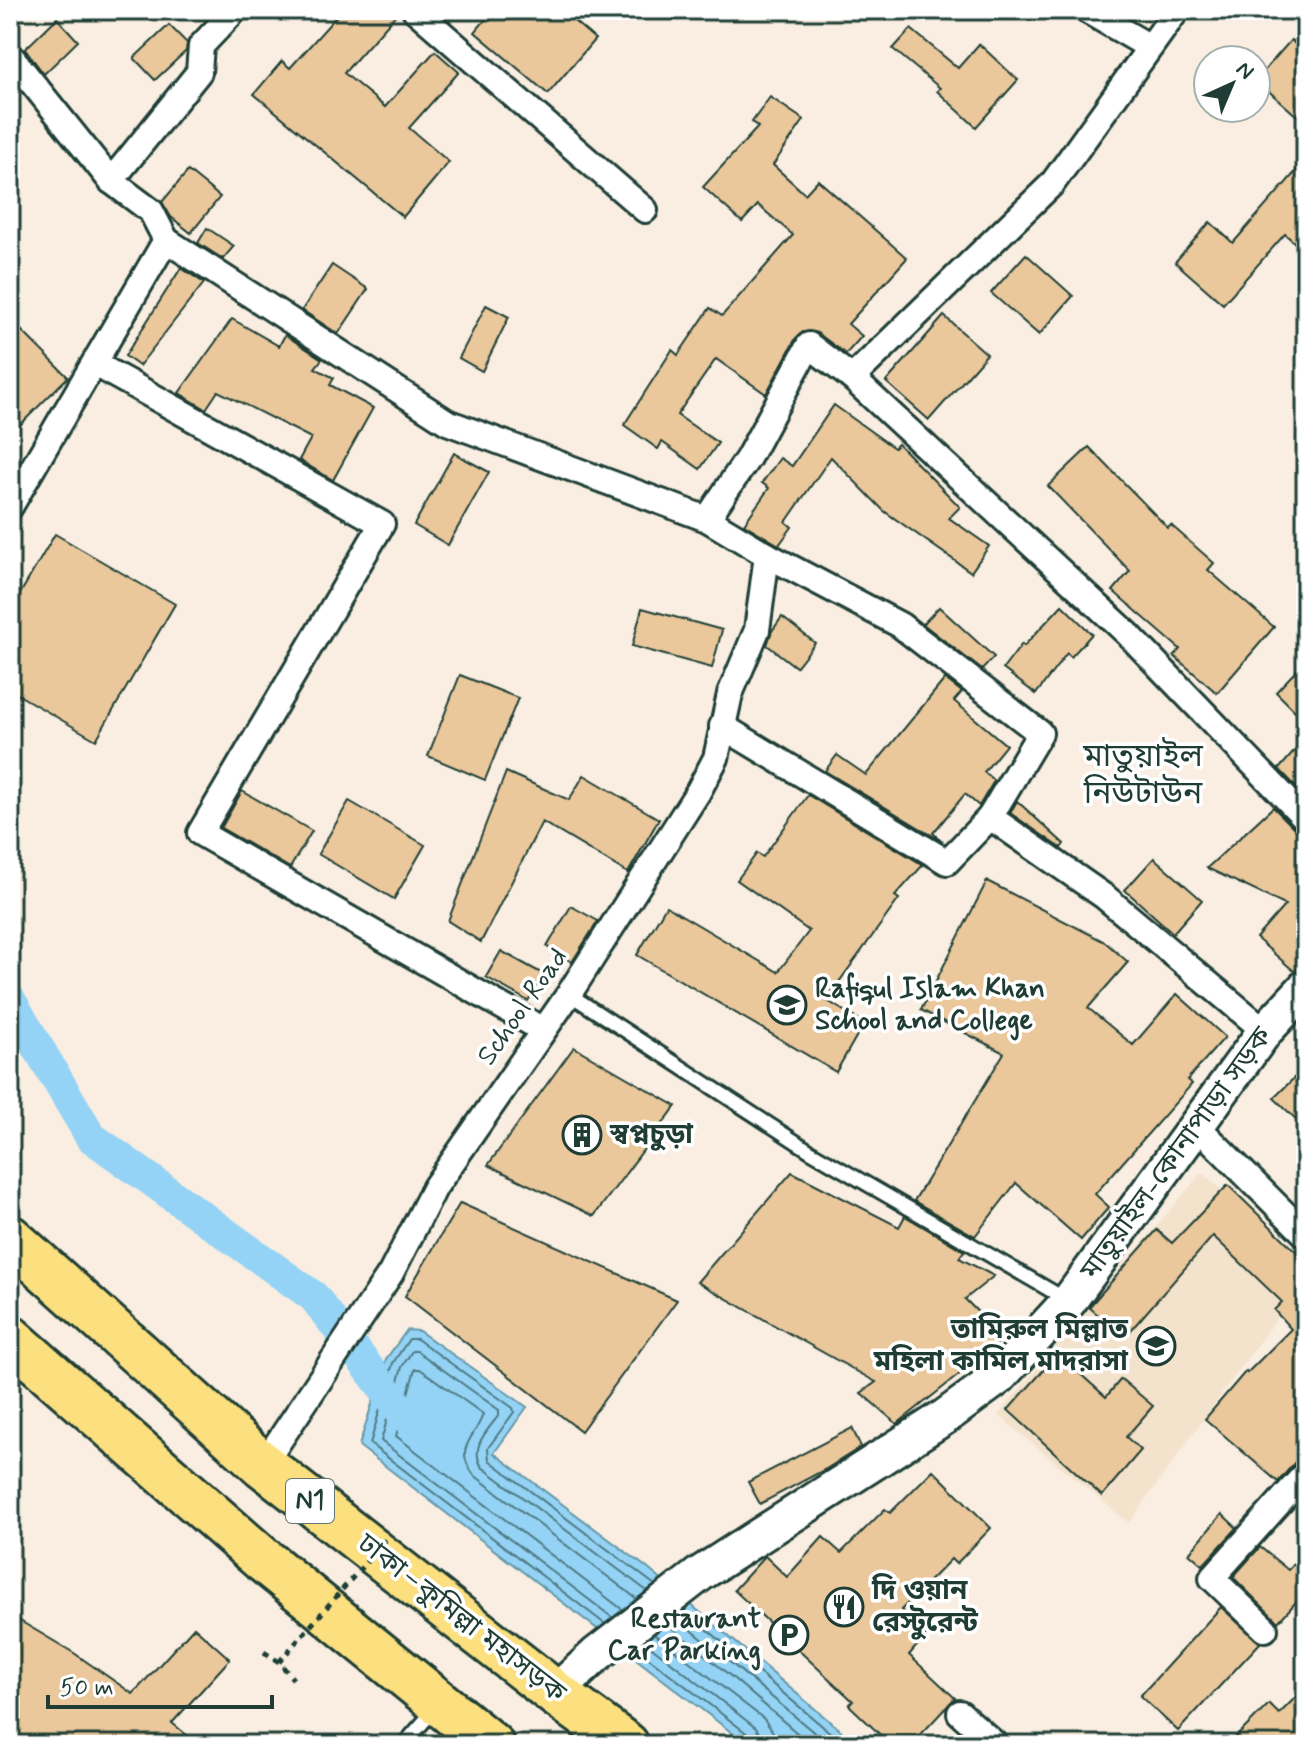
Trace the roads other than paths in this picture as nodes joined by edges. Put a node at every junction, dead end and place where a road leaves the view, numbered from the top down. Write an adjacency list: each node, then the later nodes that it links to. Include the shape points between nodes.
1 (235, 10): 7 (street, via 201,46 199,72)
2 (415, 10): 8 (street)
3 (1086, 10): 5 (street)
4 (1177, 10): 5 (street)
5 (1148, 46): 11 (street, via 1052,184)
6 (10, 55): 7 (street)
7 (111, 181): 9 (street, via 151,211)
8 (645, 210)
9 (166, 240): 10 (street); 13 (street, via 447,422)
10 (95, 364): 12 (street); 20 (street, via 382,524 200,833)
11 (852, 378): 13 (street, via 809,345 748,458); 17 (street, via 1127,633)
12 (10, 507)
13 (707, 519): 14 (street)
14 (767, 555): 15 (street, School Road, via 757,630); 16 (street, via 900,625 1040,733)
15 (722, 726): 16 (street, via 947,862); 19 (street, School Road, via 716,758 698,792)
16 (990, 817): 21 (street, via 1105,897)
17 (1306, 819)
18 (1306, 987): 21 (main road, মাতুয়াইল-কোনাপাড়া সড়ক)
19 (569, 994): 20 (street, School Road); 25 (lane, via 810,1151)
20 (543, 1030): 27 (street, School Road, via 435,1187 391,1273)
21 (1265, 1031): 22 (main road, মাতুয়াইল-কোনাপাড়া সড়ক)
22 (1196, 1125): 23 (street); 25 (main road, মাতুয়াইল-কোনাপাড়া সড়ক)
23 (1306, 1235)
24 (10, 1238): 27 (highway, ঢাকা–কুমিল্লা মহাসড়ক / N1)
25 (1069, 1301): 30 (main road, মাতুয়াইল-কোনাপাড়া সড়ক, via 999,1377 700,1574)
26 (10, 1338): 31 (highway, via 261,1558)
27 (263, 1465): 30 (highway, ঢাকা–কুমিল্লা মহাসড়ক / N1)
28 (1306, 1473): 29 (street, via 1212,1578)
29 (1265, 1629)
30 (555, 1693): 35 (highway, ঢাকা–কুমিল্লা মহাসড়ক / N1)
31 (439, 1703): 33 (lane); 34 (highway)
32 (960, 1713): 36 (street)
33 (403, 1745)
34 (491, 1745)
35 (626, 1745)
36 (996, 1745)

